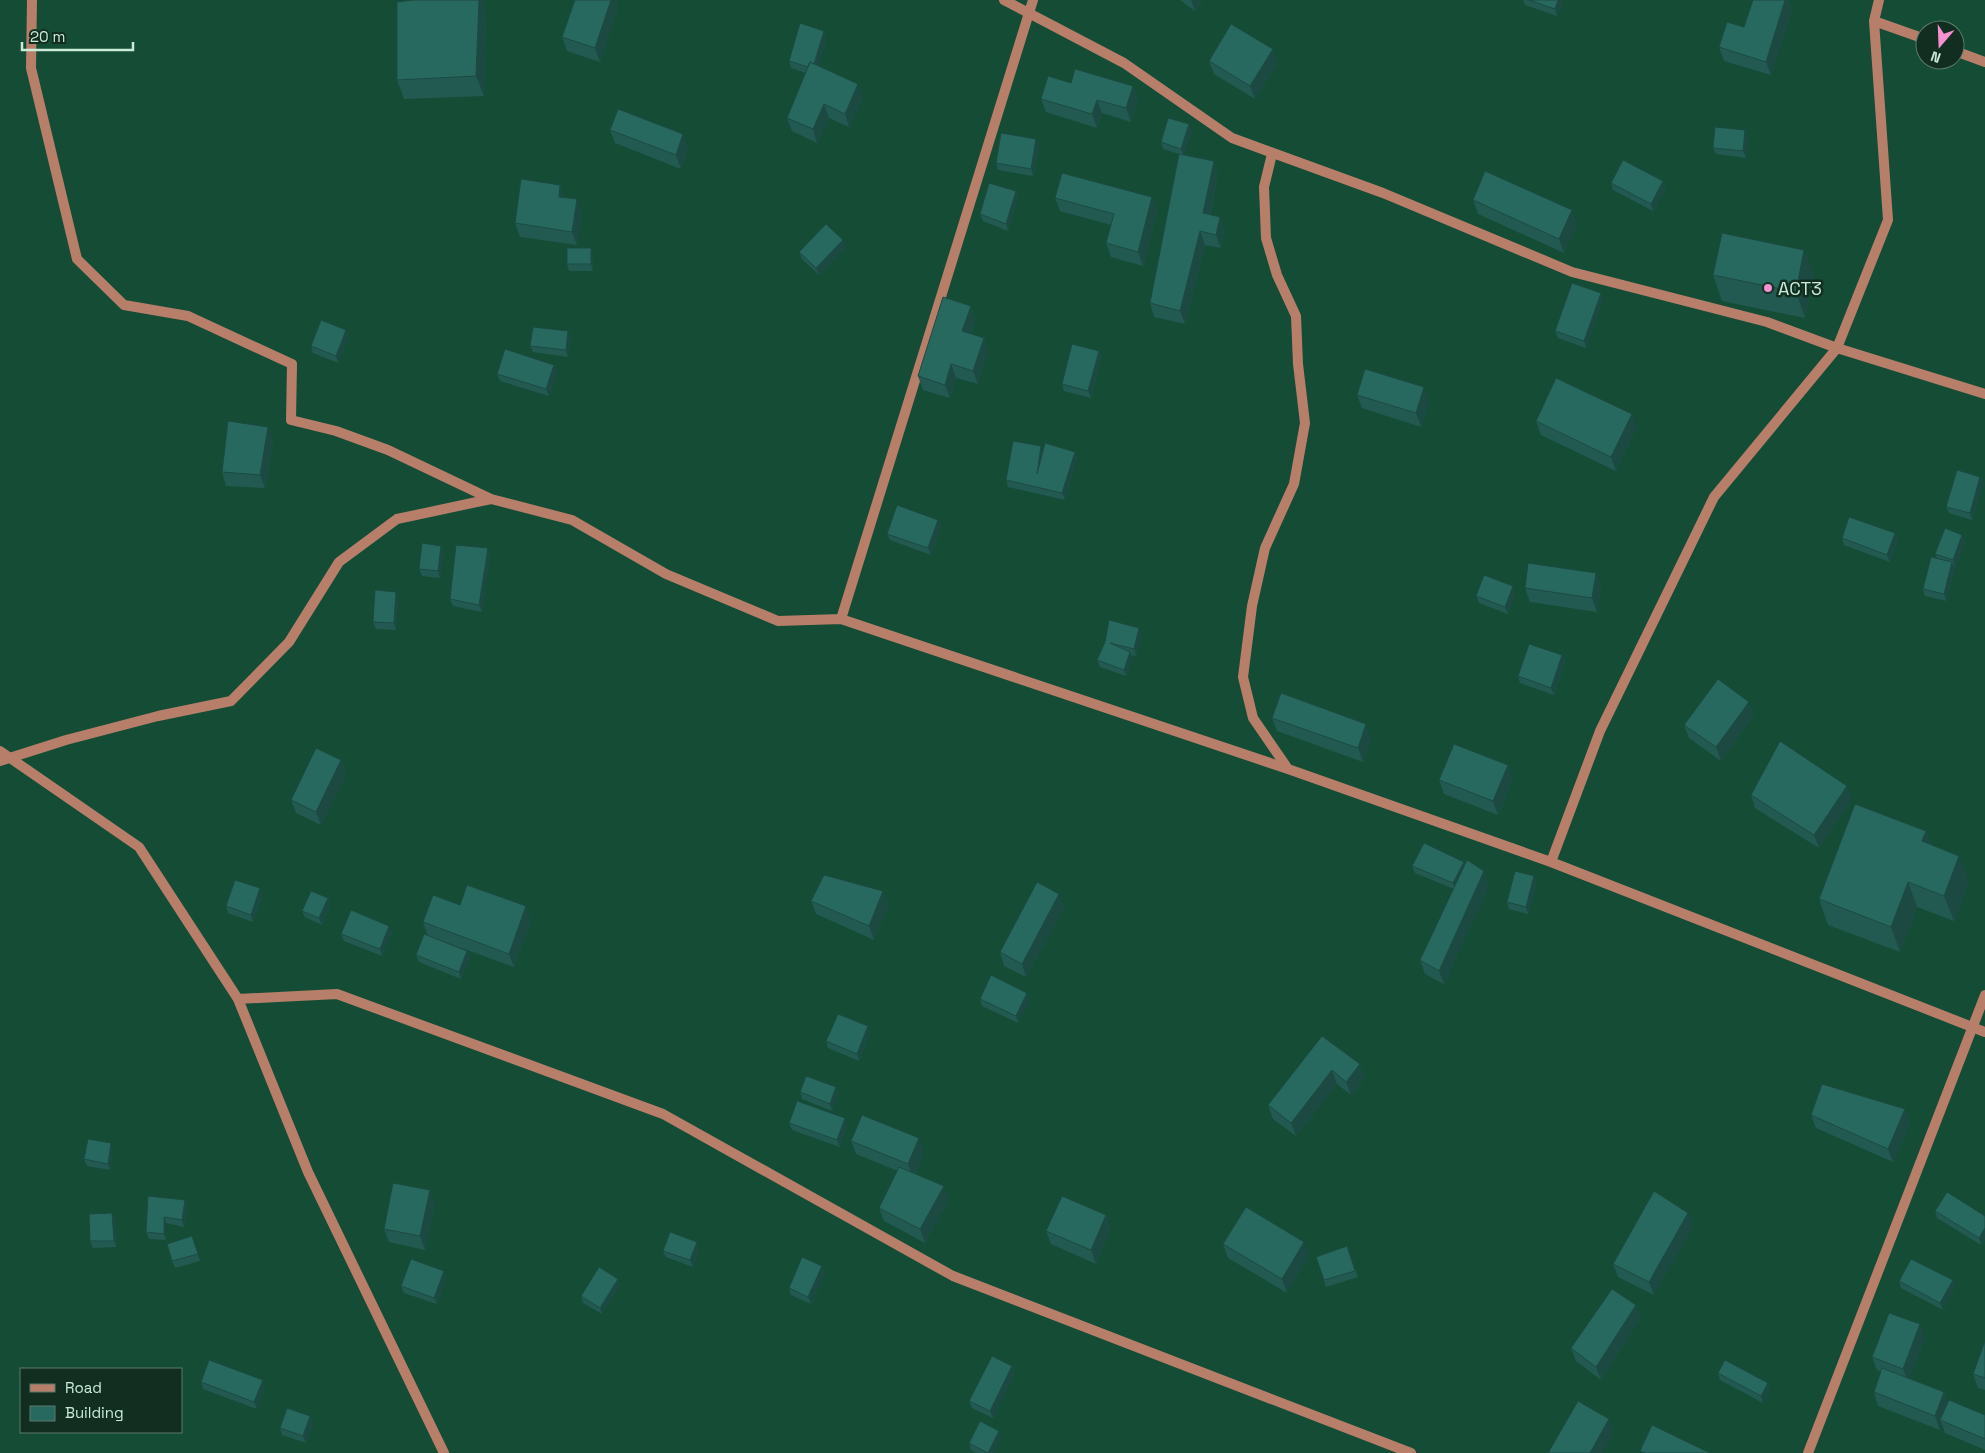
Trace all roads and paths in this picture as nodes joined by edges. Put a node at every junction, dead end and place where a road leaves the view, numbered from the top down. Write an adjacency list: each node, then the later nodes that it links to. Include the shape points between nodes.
1 (32, 0): 13 (street, via 31,68 77,259 124,305 188,316 292,364 291,420 336,431 388,450)
2 (1004, 0): 5 (street)
3 (1033, 0): 5 (street)
4 (1879, 0): 6 (street)
5 (1028, 13): 10 (street, via 1124,63 1232,138); 14 (street)
6 (1874, 21): 7 (street); 11 (street, via 1888,220)
7 (1915, 36)
8 (1965, 54): 9 (street)
9 (1985, 62)
10 (1272, 154): 11 (street, via 1383,193 1572,272 1766,322); 17 (street, via 1264,186 1266,238 1277,275 1296,316 1305,423 1294,484 1265,548 1252,606 1243,677 1254,718)
11 (1837, 348): 12 (street); 18 (street, via 1714,496 1600,731)
12 (1985, 394)
13 (491, 499): 14 (street, via 572,520 666,574 778,621); 16 (street, via 398,519 339,562 290,642 231,701 103,731)
14 (841, 619): 17 (street)
15 (0, 751): 16 (street)
16 (5, 760): 20 (street, via 139,847)
17 (1288, 769): 18 (street)
18 (1551, 862): 21 (street)
19 (1985, 995): 21 (street)
20 (238, 999): 23 (street, via 308,1172); 24 (street, via 337,994 663,1114 953,1276)
21 (1973, 1027): 22 (street); 25 (street)
22 (1985, 1032)
23 (444, 1453)
24 (1411, 1453)
25 (1808, 1453)

